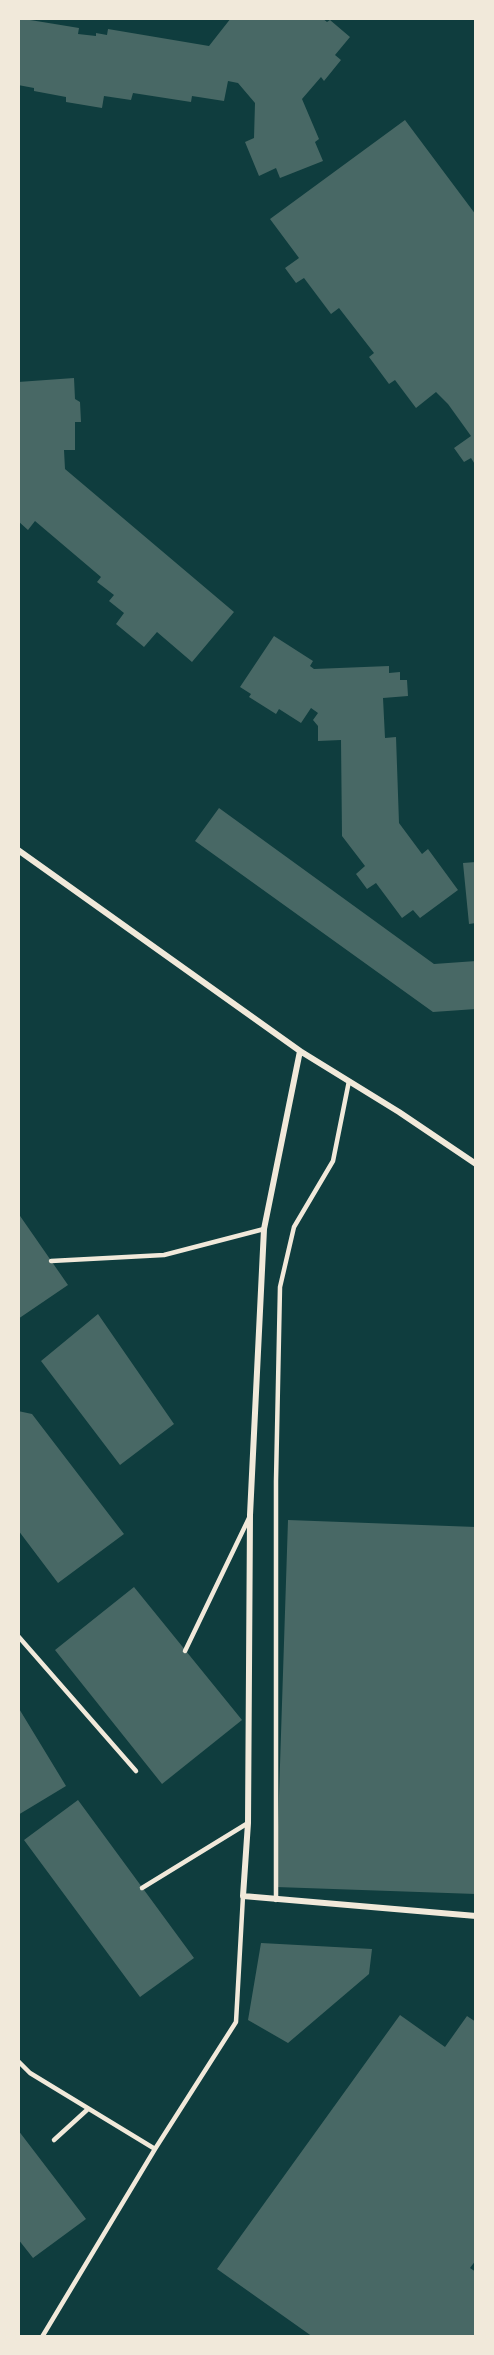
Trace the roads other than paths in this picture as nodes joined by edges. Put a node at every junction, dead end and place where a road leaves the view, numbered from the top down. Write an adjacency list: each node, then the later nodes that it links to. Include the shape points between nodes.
1 (18, 850): 2 (street)
2 (300, 1051): 3 (street); 5 (street)
3 (349, 1081): 4 (street); 14 (lane, via 333,1161 294,1227 280,1287)
4 (476, 1164)
5 (264, 1229): 6 (lane, via 164,1256); 7 (street)
6 (51, 1261)
7 (250, 1515): 9 (lane); 11 (street)
8 (18, 1636): 10 (lane)
9 (185, 1651)
10 (136, 1771)
11 (248, 1823): 12 (lane); 13 (street)
12 (142, 1888)
13 (243, 1896): 14 (street); 19 (lane, via 236,2022)
14 (276, 1900): 15 (street)
15 (476, 1916)
16 (18, 2061): 17 (lane, via 30,2073)
17 (88, 2109): 18 (lane); 19 (lane)
18 (54, 2140)
19 (155, 2150): 20 (lane)
20 (42, 2337)

